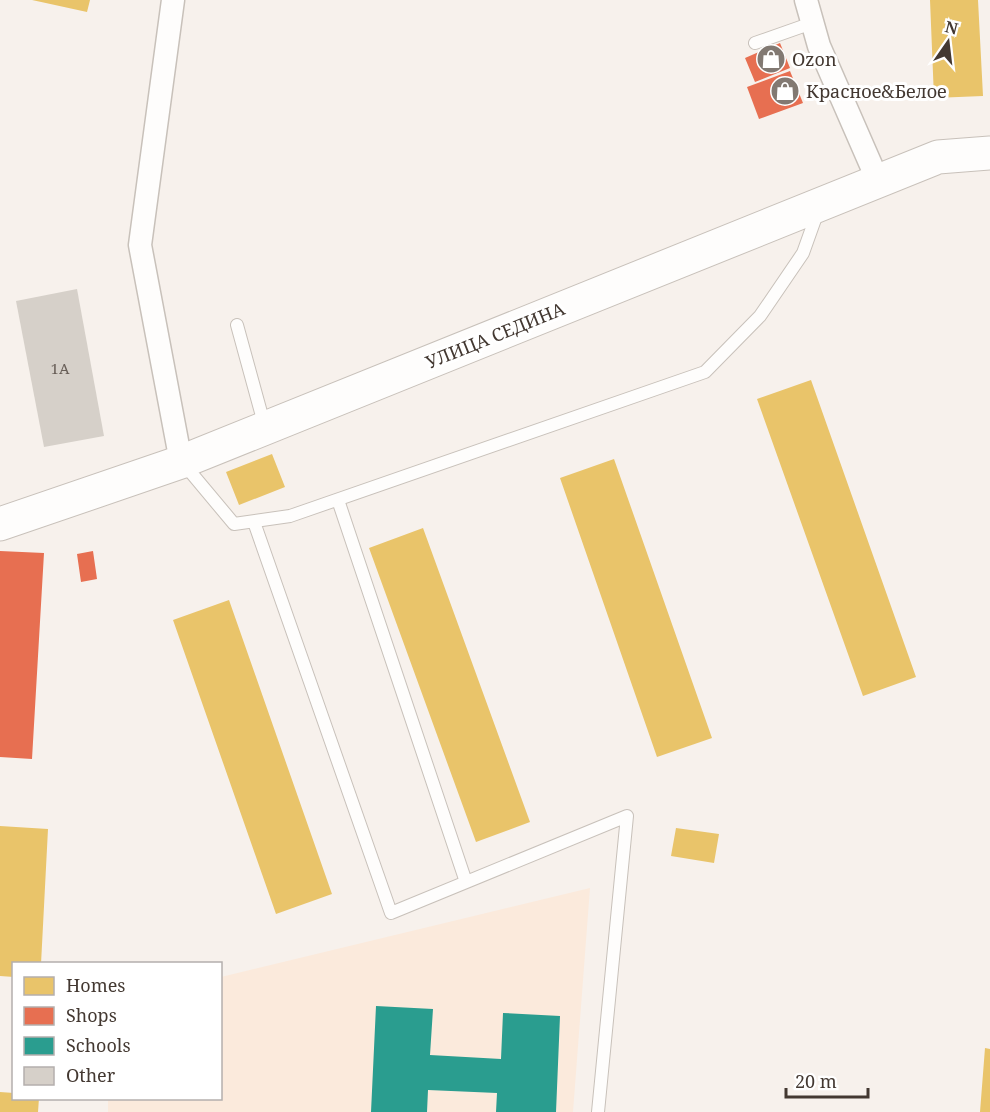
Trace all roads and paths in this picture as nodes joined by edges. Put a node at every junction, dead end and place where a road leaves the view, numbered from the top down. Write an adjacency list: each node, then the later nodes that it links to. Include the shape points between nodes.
1 (173, 0): 10 (street, via 140,245)
2 (806, 0): 3 (street)
3 (813, 23): 4 (lane); 6 (street, via 819,46)
4 (755, 43)
5 (990, 153): 6 (street, УЛИЦА СЕДИНА, via 938,157)
6 (878, 181): 7 (street, УЛИЦА СЕДИНА)
7 (820, 204): 9 (street, УЛИЦА СЕДИНА); 11 (lane, via 803,252 785,279 760,315 705,372)
8 (237, 325): 9 (lane)
9 (265, 427): 10 (street, УЛИЦА СЕДИНА)
10 (181, 462): 12 (lane, via 234,524); 13 (street, УЛИЦА СЕДИНА)
11 (338, 500): 12 (lane, via 290,516); 14 (lane)
12 (254, 522): 14 (lane, via 390,913)
13 (0, 524)
14 (466, 882): 15 (lane, via 627,816)
15 (598, 1112)

